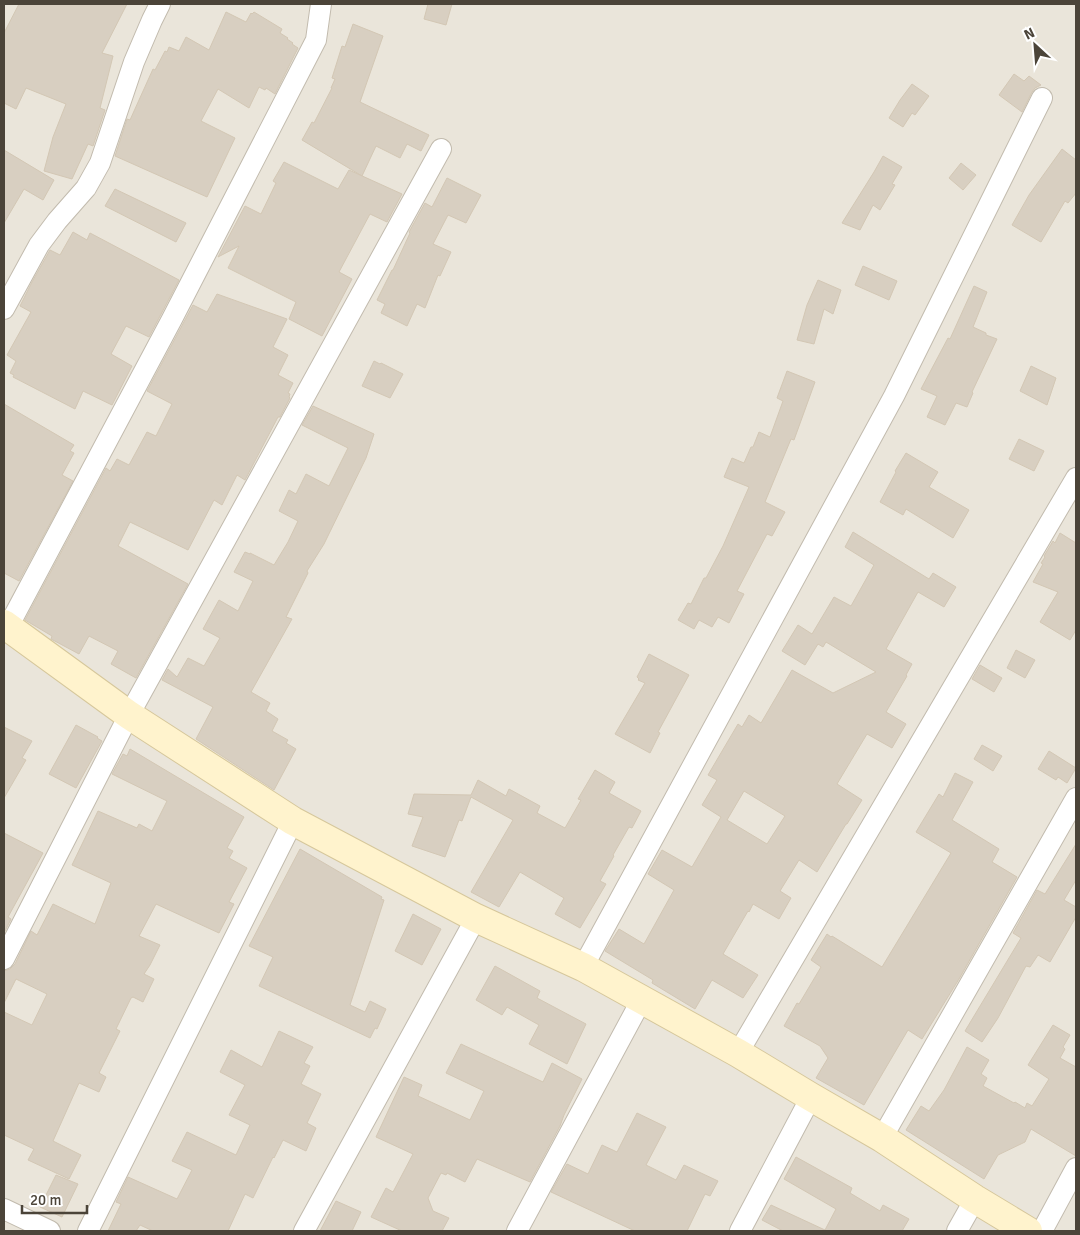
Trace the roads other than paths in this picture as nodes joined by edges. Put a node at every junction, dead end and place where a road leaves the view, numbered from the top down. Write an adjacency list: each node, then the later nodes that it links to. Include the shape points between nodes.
1 (160, 4): 5 (street, via 134,62 100,163 86,188 40,245)
2 (321, 4): 7 (street, via 316,40 172,319)
3 (1042, 98): 13 (street, via 894,396)
4 (441, 149): 8 (street)
5 (4, 309)
6 (1076, 478): 15 (street)
7 (6, 626): 8 (street)
8 (129, 715): 10 (street); 12 (street)
9 (1076, 798): 17 (street)
10 (293, 821): 11 (street); 22 (street)
11 (476, 918): 13 (street); 23 (street)
12 (4, 960)
13 (583, 967): 14 (street)
14 (642, 999): 15 (street); 24 (street)
15 (738, 1053): 16 (street)
16 (811, 1097): 17 (street); 25 (street)
17 (882, 1138): 19 (street)
18 (1076, 1168): 28 (street)
19 (974, 1199): 26 (street); 27 (street)
20 (4, 1209): 21 (street)
21 (50, 1231)
22 (88, 1231)
23 (304, 1231)
24 (517, 1231)
25 (740, 1231)
26 (957, 1231)
27 (1028, 1231)
28 (1042, 1231)

